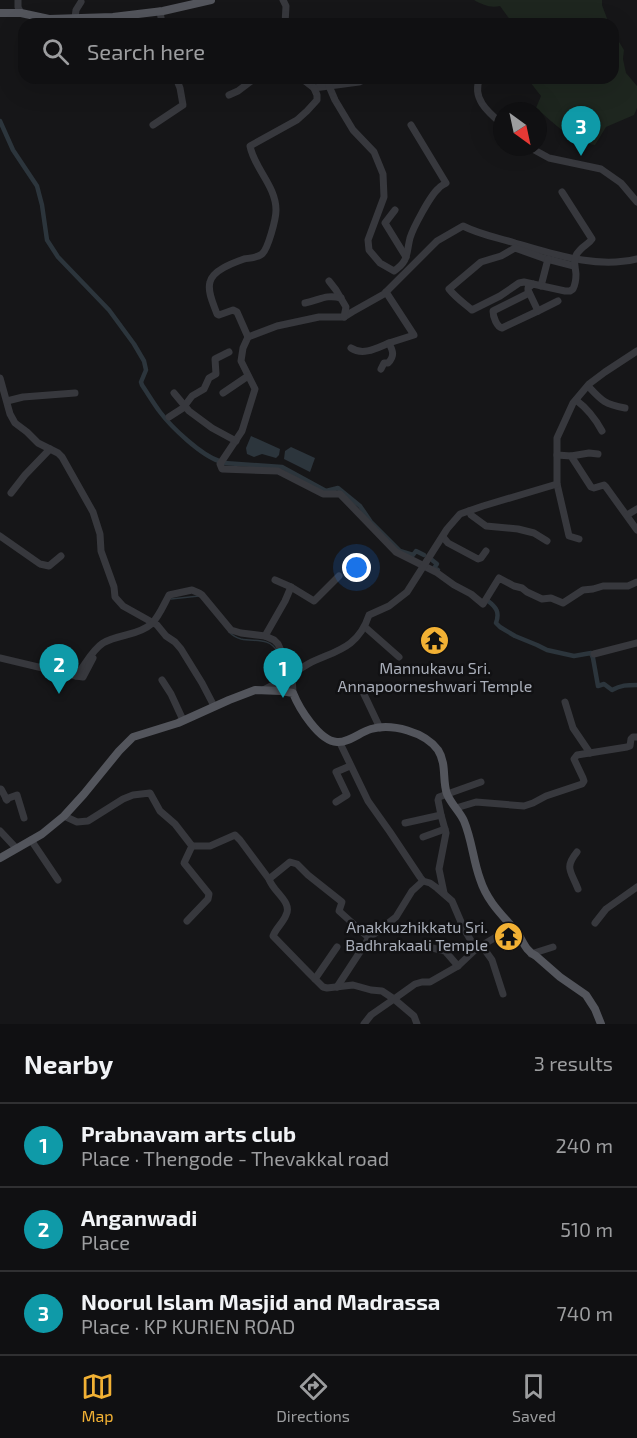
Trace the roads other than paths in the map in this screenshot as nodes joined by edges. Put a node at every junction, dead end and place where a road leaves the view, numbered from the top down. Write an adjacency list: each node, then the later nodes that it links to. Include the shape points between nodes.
1 (18, 0): 7 (street)
2 (211, 0): 5 (main road)
3 (283, 0): 11 (street)
4 (81, 2): 9 (street)
5 (160, 11): 9 (main road); 10 (street)
6 (0, 13): 7 (main road)
7 (21, 13): 8 (main road)
8 (37, 18)
9 (75, 18)
10 (161, 18)
11 (285, 18)
12 (178, 84): 21 (street, via 183,105)
13 (247, 84): 19 (street)
14 (309, 84): 18 (street)
15 (344, 84): 17 (street)
16 (477, 84): 20 (street, via 479,100)
17 (329, 86): 18 (street); 27 (street, via 353,130 374,152 383,174 384,197 368,240 369,250 394,271)
18 (314, 88): 41 (street, via 317,100 302,117 250,146 276,206 274,226 263,252 228,266 213,276 209,284 217,314 237,312)
19 (229, 95)
20 (493, 116)
21 (153, 125)
22 (411, 125): 27 (street, via 446,183 439,187 422,215)
23 (545, 156): 25 (street, via 601,169 621,183)
24 (562, 192): 30 (street, via 592,239 579,250)
25 (637, 202)
26 (395, 210): 27 (street, via 385,224)
27 (406, 257)
28 (637, 259): 30 (street)
29 (548, 260): 30 (street); 32 (street, via 515,248 481,262 449,289 472,310 519,283); 33 (street)
30 (574, 262): 33 (street, via 573,290); 34 (street, via 463,226 437,241)
31 (329, 281): 36 (street)
32 (533, 284): 33 (street); 35 (street, via 528,288)
33 (541, 286)
34 (386, 292): 40 (street); 42 (street, via 414,335)
35 (530, 293): 39 (street); 39 (street, via 493,310 493,315 502,328)
36 (341, 298): 38 (street, via 324,296); 40 (street, via 346,307)
37 (558, 301): 39 (street)
38 (305, 303)
39 (538, 311)
40 (344, 317): 41 (street, via 319,317)
41 (248, 337): 47 (street, via 241,361)
42 (389, 343): 43 (street, via 364,352); 46 (street, via 392,358)
43 (351, 348)
44 (637, 351): 49 (street)
45 (229, 352): 55 (street, via 215,359 216,374)
46 (381, 369)
47 (248, 376): 52 (street); 61 (street, via 255,389)
48 (0, 378): 54 (street)
49 (588, 386): 53 (street); 56 (street, via 609,405)
50 (75, 393): 54 (street)
51 (174, 393): 55 (street)
52 (223, 393)
53 (576, 400): 60 (street, via 594,416); 64 (street, via 557,438)
54 (7, 401): 57 (street)
55 (184, 405): 59 (street); 61 (street, via 212,429)
56 (625, 408)
57 (10, 414): 58 (street); 62 (street, via 15,423)
58 (0, 417)
59 (169, 417)
60 (602, 431)
61 (236, 441): 78 (street, via 220,464 222,469 278,471 323,494 340,494 396,552)
62 (50, 449): 67 (street); 83 (street, via 62,457 93,512 116,597 123,606)
63 (598, 454): 65 (street)
64 (557, 455): 65 (street); 66 (street)
65 (571, 456): 70 (street, via 591,487 604,485)
66 (557, 484): 69 (street); 74 (street, via 568,537)
67 (11, 493)
68 (637, 509): 70 (street)
69 (469, 511): 73 (street, via 460,514); 75 (street, via 486,526 534,533)
70 (627, 515): 71 (street)
71 (637, 530)
72 (0, 536): 77 (street, via 39,564 49,566)
73 (443, 537): 76 (street, via 478,559); 78 (street)
74 (579, 539)
75 (547, 542)
76 (486, 551)
77 (61, 556)
78 (426, 564): 81 (street, via 483,604 499,578 542,599 563,603 583,590); 84 (street, via 407,592 369,615)
79 (339, 576): 82 (street, via 314,601)
80 (275, 580): 82 (street)
81 (637, 582)
82 (291, 587): 85 (street)
83 (156, 624): 85 (street, via 169,595 192,590 202,595 231,630); 89 (street, via 102,644 76,676); 96 (street, via 182,649)
84 (365, 627): 88 (street); 90 (street, via 344,648)
85 (265, 636): 90 (street, via 278,644)
86 (637, 643): 87 (street)
87 (594, 654)
88 (399, 657)
89 (0, 658)
90 (292, 675): 92 (street); 94 (street)
91 (162, 680): 97 (street)
92 (262, 690): 94 (main road); 96 (main road)
93 (362, 690): 98 (street)
94 (293, 693): 100 (main road, via 313,726 326,739)
95 (565, 702): 101 (street, via 573,728)
96 (214, 706): 97 (main road)
97 (183, 720): 109 (main road, via 133,737)
98 (380, 728): 100 (main road); 105 (main road, via 395,728 431,742 442,757)
99 (637, 737): 101 (street, via 631,739 630,746)
100 (340, 743): 102 (street)
101 (590, 753): 107 (street, via 574,759 584,778 582,784 524,806 476,802)
102 (350, 766): 106 (street, via 336,772 347,795); 122 (street, via 368,801)
103 (481, 782): 105 (street)
104 (0, 789): 110 (street, via 7,801 17,795)
105 (447, 795): 107 (main road); 108 (street, via 438,800)
106 (336, 802)
107 (456, 808): 128 (main road, via 464,821 485,891)
108 (441, 815): 111 (street); 112 (street)
109 (64, 816): 115 (main road); 116 (street, via 77,822 88,821 123,798 150,793 160,811)
110 (24, 818)
111 (405, 823)
112 (445, 829): 114 (street); 125 (street, via 439,869)
113 (0, 831): 117 (street)
114 (423, 837)
115 (31, 840): 117 (main road); 121 (street)
116 (192, 846): 120 (street, via 210,846 235,835); 126 (street, via 184,863 209,894)
117 (16, 848): 119 (main road)
118 (577, 852): 124 (street, via 569,861 569,868)
119 (0, 858)
120 (269, 879): 129 (street, via 290,862 297,864 342,903 339,911); 136 (street, via 289,908 273,936)
121 (58, 880)
122 (423, 881): 125 (street); 129 (street, via 396,917)
123 (637, 887): 127 (street, via 606,909)
124 (578, 889)
125 (444, 893): 133 (street)
126 (188, 921)
127 (595, 923)
128 (511, 926): 133 (street); 134 (main road)
129 (369, 938): 137 (street)
130 (337, 947): 136 (street)
131 (428, 947): 135 (street, via 445,951)
132 (553, 947): 134 (street)
133 (479, 948): 135 (street); 138 (street, via 492,960)
134 (531, 954): 142 (main road, via 586,995)
135 (458, 966): 139 (street, via 430,982 415,984)
136 (315, 979): 137 (street, via 323,987)
137 (337, 987): 139 (street, via 352,985 382,991)
138 (503, 994)
139 (394, 999): 140 (street); 141 (street, via 414,1016)
140 (364, 1024)
141 (417, 1024)
142 (600, 1024)

